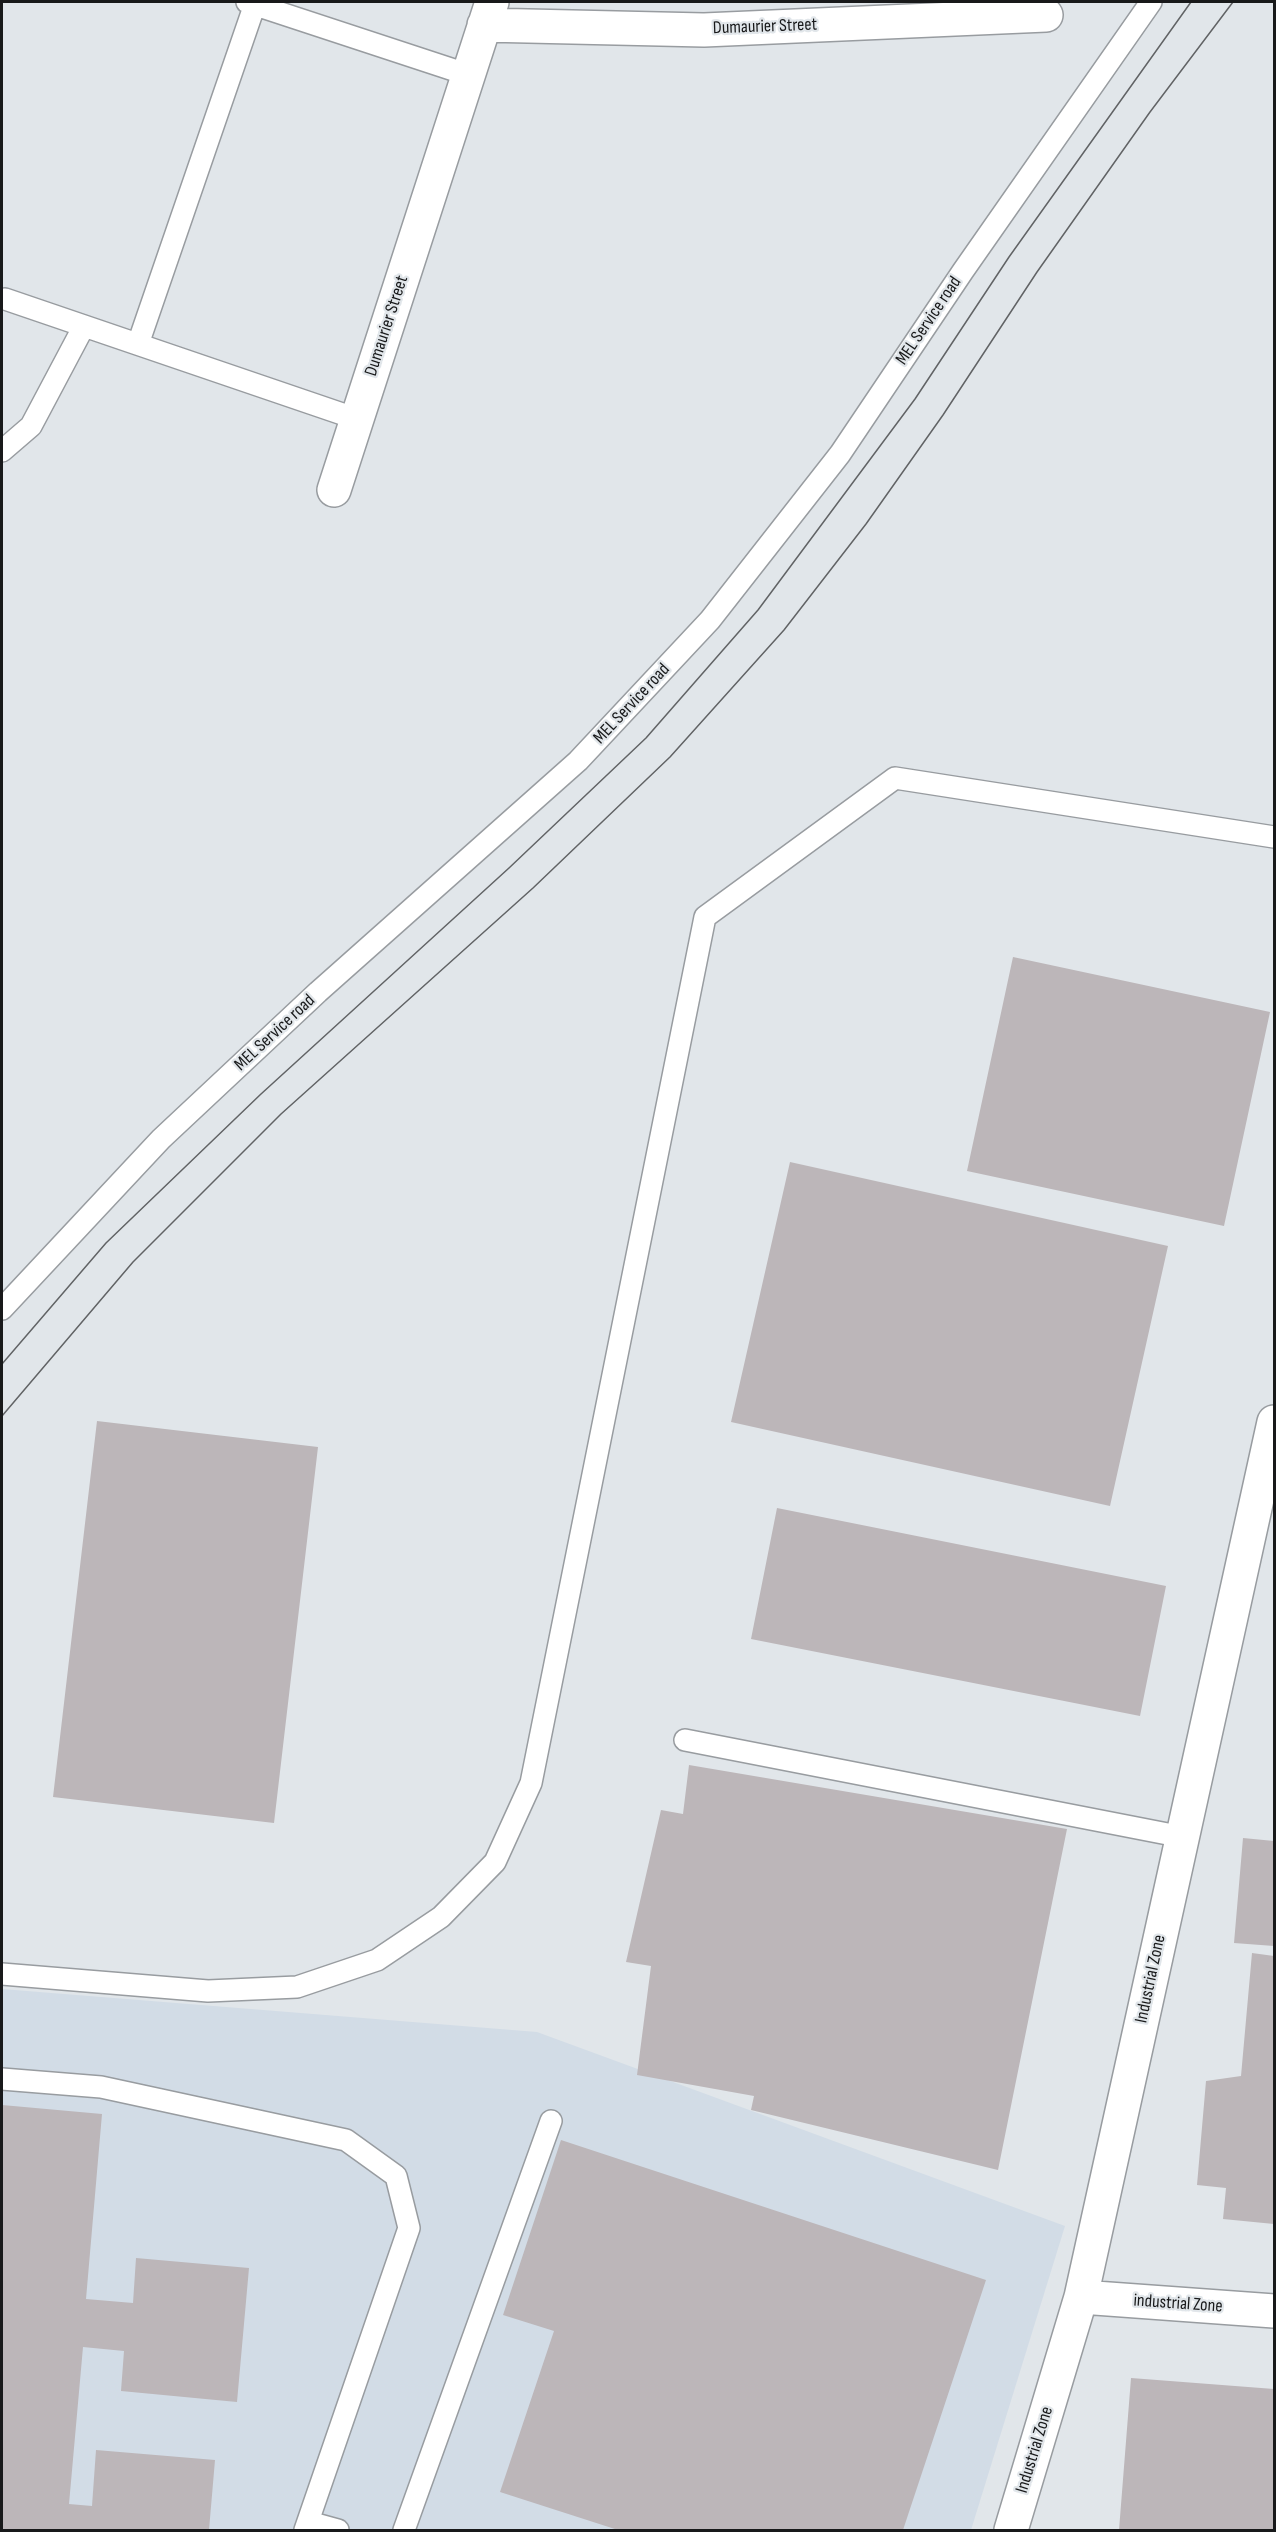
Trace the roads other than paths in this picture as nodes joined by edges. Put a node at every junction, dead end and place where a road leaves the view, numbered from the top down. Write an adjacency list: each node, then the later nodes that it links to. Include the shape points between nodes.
1 (1151, 2): 13 (lane, MEL Service road, via 840,454 710,620 579,761 318,992 160,1139)
2 (251, 3): 5 (lane); 8 (lane)
3 (488, 13): 4 (street, Dumaurier Street, via 704,30); 5 (street, Dumaurier Street)
4 (1046, 15)
5 (469, 75): 9 (street, Dumaurier Street)
6 (5, 299): 7 (lane)
7 (84, 326): 8 (lane); 10 (lane, via 30,426)
8 (138, 344): 9 (lane)
9 (357, 419): 11 (street, Dumaurier Street)
10 (2, 451)
11 (334, 490)
12 (1275, 837): 17 (lane, via 895,778 705,917 531,1783 495,1862 441,1917 377,1960 297,1987 208,1991)
13 (2, 1309)
14 (1275, 1422): 16 (street, Industrial Zone)
15 (685, 1740): 16 (lane)
16 (1183, 1838): 20 (street, Industrial Zone)
17 (2, 1974)
18 (2, 2079): 22 (lane, via 101,2087 346,2140 396,2176 408,2228)
19 (551, 2121): 24 (lane)
20 (1081, 2297): 21 (street, industrial Zone); 25 (street, Industrial Zone)
21 (1275, 2311)
22 (307, 2526): 23 (lane)
23 (338, 2530)
24 (404, 2530)
25 (1011, 2530)

